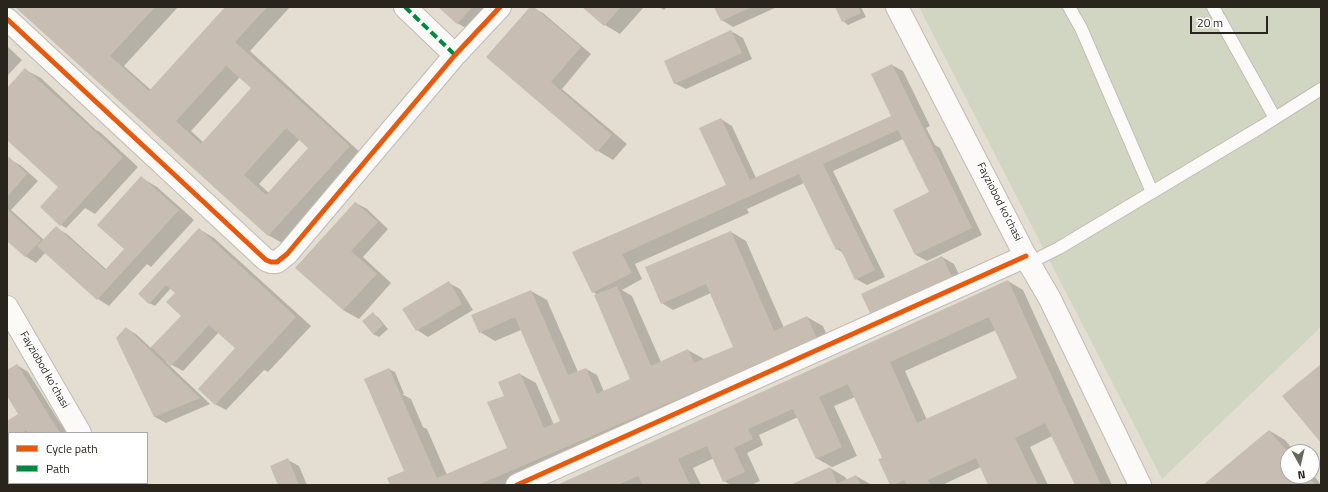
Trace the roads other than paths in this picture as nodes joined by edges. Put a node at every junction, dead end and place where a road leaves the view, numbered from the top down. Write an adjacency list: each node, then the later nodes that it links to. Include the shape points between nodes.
1 (405, 7): 7 (street)
2 (500, 7): 7 (street)
3 (897, 7): 11 (street, Fayziobod koʻchasi)
4 (1069, 7): 10 (lane, via 1081,28)
5 (1213, 7): 9 (lane)
6 (7, 19): 7 (street, via 260,255 271,262 277,262 287,254)
7 (455, 55)
8 (1321, 89): 9 (lane)
9 (1275, 118): 10 (lane)
10 (1152, 192): 11 (lane, via 1059,248)
11 (1028, 259): 14 (street); 15 (street, Fayziobod koʻchasi)
12 (7, 307): 13 (street, Fayziobod koʻchasi)
13 (79, 432)
14 (517, 485)
15 (1140, 485)

